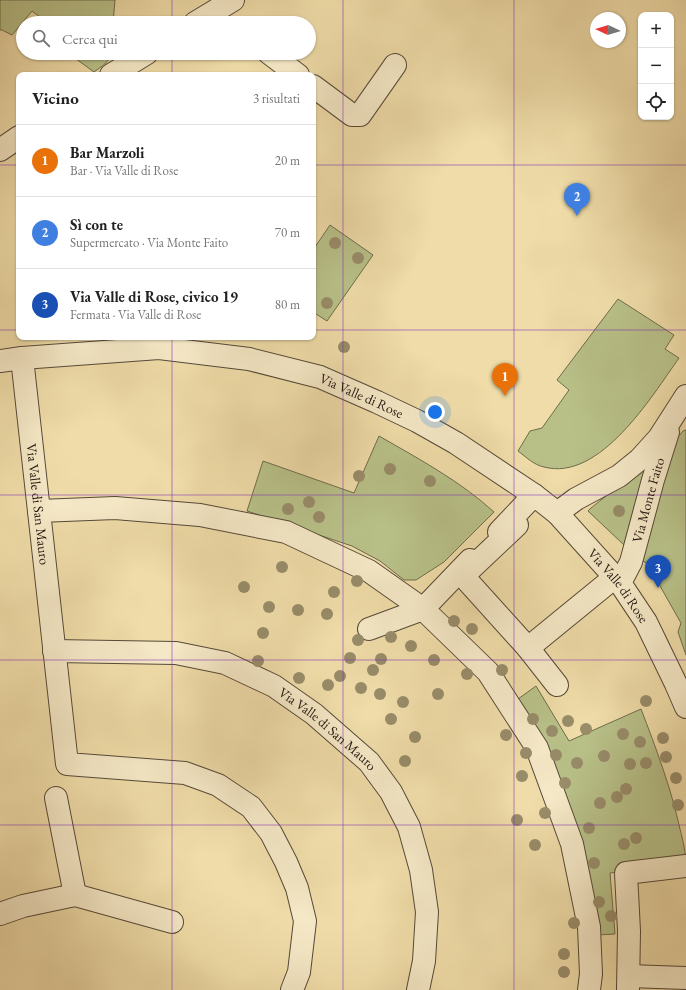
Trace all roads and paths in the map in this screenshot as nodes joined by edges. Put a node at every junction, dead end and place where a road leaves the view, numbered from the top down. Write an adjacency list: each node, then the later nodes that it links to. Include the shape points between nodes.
1 (233, 0): 2 (street)
2 (222, 16)
3 (136, 60): 6 (street)
4 (278, 60): 7 (street)
5 (395, 65): 8 (street, via 360,115 352,115)
6 (116, 72)
7 (294, 72)
8 (316, 88)
9 (16, 139): 10 (street)
10 (0, 150)
11 (22, 358): 12 (street, Via Valle di Rose); 15 (street, Via Valle di Rose, via 159,348 248,359 320,378 417,421 456,443); 16 (street, Via Valle di San Mauro)
12 (0, 361)
13 (686, 396): 14 (street, Via Monte Faito)
14 (674, 416): 17 (street, Via Monte Faito, via 640,459 619,476 576,499); 19 (street, Via Monte Faito, via 653,480 631,562)
15 (534, 495): 17 (street, Via Valle di Rose); 20 (street)
16 (39, 511): 20 (street, via 130,509 200,515 286,532 369,571); 23 (street, Via Valle di San Mauro)
17 (557, 513): 19 (street, Via Valle di Rose)
18 (517, 525): 22 (street, via 463,576)
19 (617, 580): 22 (street); 25 (street, Via Valle di Rose, via 646,622)
20 (423, 608): 21 (street); 35 (street, via 488,672 537,748 572,844 589,927 592,974)
21 (369, 628)
22 (528, 648): 24 (street)
23 (54, 651): 33 (street, Via Valle di San Mauro, via 67,764 185,773 218,784 251,807 271,833 297,888 305,921 299,972); 34 (street, Via Valle di San Mauro, via 176,653 225,663 274,686 314,714 369,762 391,792 409,827 421,870 426,912 424,961)
24 (557, 685)
25 (686, 707)
26 (56, 798): 28 (street)
27 (686, 866): 32 (street, via 626,873)
28 (75, 895): 29 (street, via 23,906); 30 (street)
29 (0, 914)
30 (172, 922)
31 (686, 978): 32 (street)
32 (628, 983)
33 (292, 990)
34 (418, 990)
35 (589, 990)

